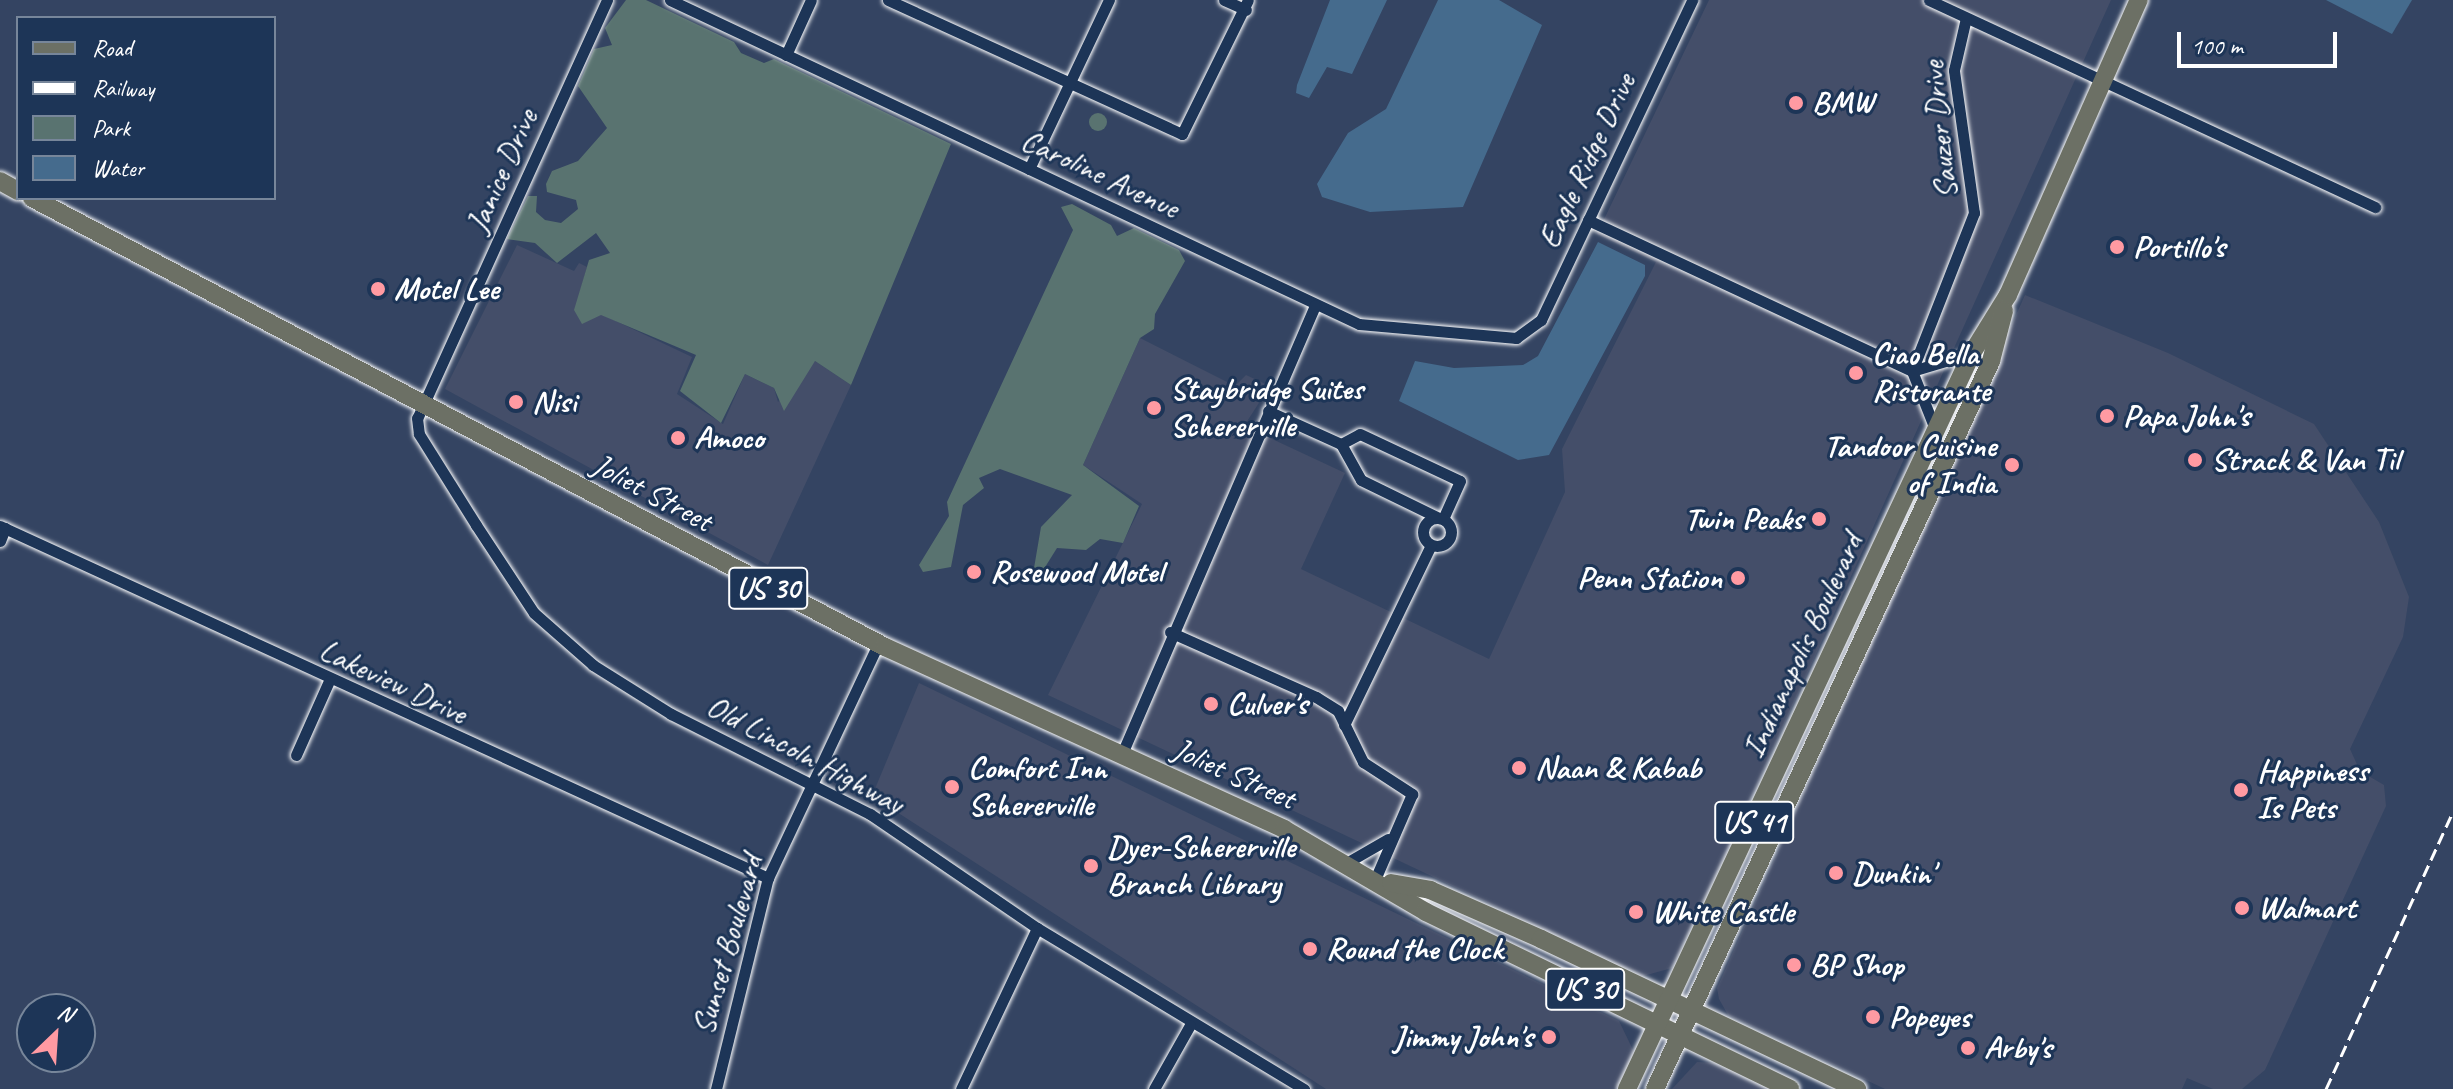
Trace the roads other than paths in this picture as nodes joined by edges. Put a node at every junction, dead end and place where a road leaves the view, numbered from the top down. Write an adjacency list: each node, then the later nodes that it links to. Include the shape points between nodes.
1 (607, 0): 24 (street, Janice Drive)
2 (670, 0): 12 (street, Caroline Avenue)
3 (811, 0): 12 (street)
4 (888, 0): 14 (street)
5 (1109, 0): 14 (street)
6 (1224, 0): 10 (street)
7 (1692, 0): 18 (street, Eagle Ridge Drive)
8 (1929, 0): 11 (street)
9 (2139, 0): 13 (main road, Indianapolis Boulevard / US 41)
10 (1247, 5): 14 (street, via 1190,130 1171,133)
11 (1966, 18): 13 (street); 23 (street, Sauzer Drive, via 1954,70 1974,213)
12 (786, 55): 15 (street, Caroline Avenue)
13 (2103, 80): 17 (street); 19 (main road, Indianapolis Boulevard / US 41)
14 (1069, 85): 15 (street)
15 (1029, 169): 20 (street, Caroline Avenue)
16 (36, 200): 24 (main road, Joliet Street / US 30)
17 (2375, 207)
18 (1588, 220): 21 (street, Eagle Ridge Drive, via 1541,320); 23 (street)
19 (2008, 295): 22 (main road, Indianapolis Boulevard / US 41); 45 (main road, Indianapolis Boulevard / US 41, via 1986,372)
20 (1315, 305): 21 (street, Caroline Avenue, via 1399,331); 25 (street)
21 (1523, 337)
22 (1972, 353): 23 (street); 26 (main road, Indianapolis Boulevard / US 41)
23 (1912, 371): 26 (street)
24 (421, 405): 33 (main road, Joliet Street / US 30); 38 (street, Old Lincoln Highway, via 419,434 534,613 593,665 671,714)
25 (1268, 411): 27 (street); 32 (street)
26 (1936, 433): 44 (main road, Indianapolis Boulevard / US 41)
27 (1341, 444): 28 (street, via 1361,480); 28 (street, via 1360,434 1460,481)
28 (1441, 518): 31 (street, via 1423,529); 31 (street, via 1450,538)
29 (3, 527): 30 (street); 34 (street, Lakeview Drive)
30 (0, 541)
31 (1431, 545): 35 (street)
32 (1170, 632): 35 (street, via 1316,697); 37 (street)
33 (878, 644): 37 (main road, Joliet Street / US 30); 38 (street, Sunset Boulevard)
34 (329, 681): 36 (street); 41 (street, Lakeview Drive)
35 (1344, 725): 39 (street, via 1363,762 1412,794)
36 (296, 755)
37 (1121, 756): 40 (main road, Joliet Street / US 30)
38 (813, 781): 41 (street, Sunset Boulevard); 43 (street, Old Lincoln Highway)
39 (1396, 830): 40 (street, via 1379,849); 42 (street)
40 (1348, 862): 42 (main road, Joliet Street / US 30)
41 (768, 878): 49 (street, Sunset Boulevard)
42 (1380, 879): 44 (main road, US 30, via 1430,890); 47 (main road, US 30, via 1426,912)
43 (1037, 928): 46 (street, Old Lincoln Highway); 50 (street)
44 (1669, 1000): 45 (main road, US 30); 47 (main road, Indianapolis Boulevard / US 41)
45 (1693, 1011): 48 (main road, US 41); 56 (main road, US 30)
46 (1190, 1025): 51 (street); 52 (street, Old Lincoln Highway)
47 (1658, 1025): 48 (main road, US 30); 53 (main road, US 41)
48 (1681, 1036): 54 (main road, US 41); 55 (main road, US 30)
49 (716, 1089)
50 (961, 1089)
51 (1154, 1089)
52 (1304, 1089)
53 (1627, 1089)
54 (1655, 1089)
55 (1790, 1089)
56 (1857, 1089)

